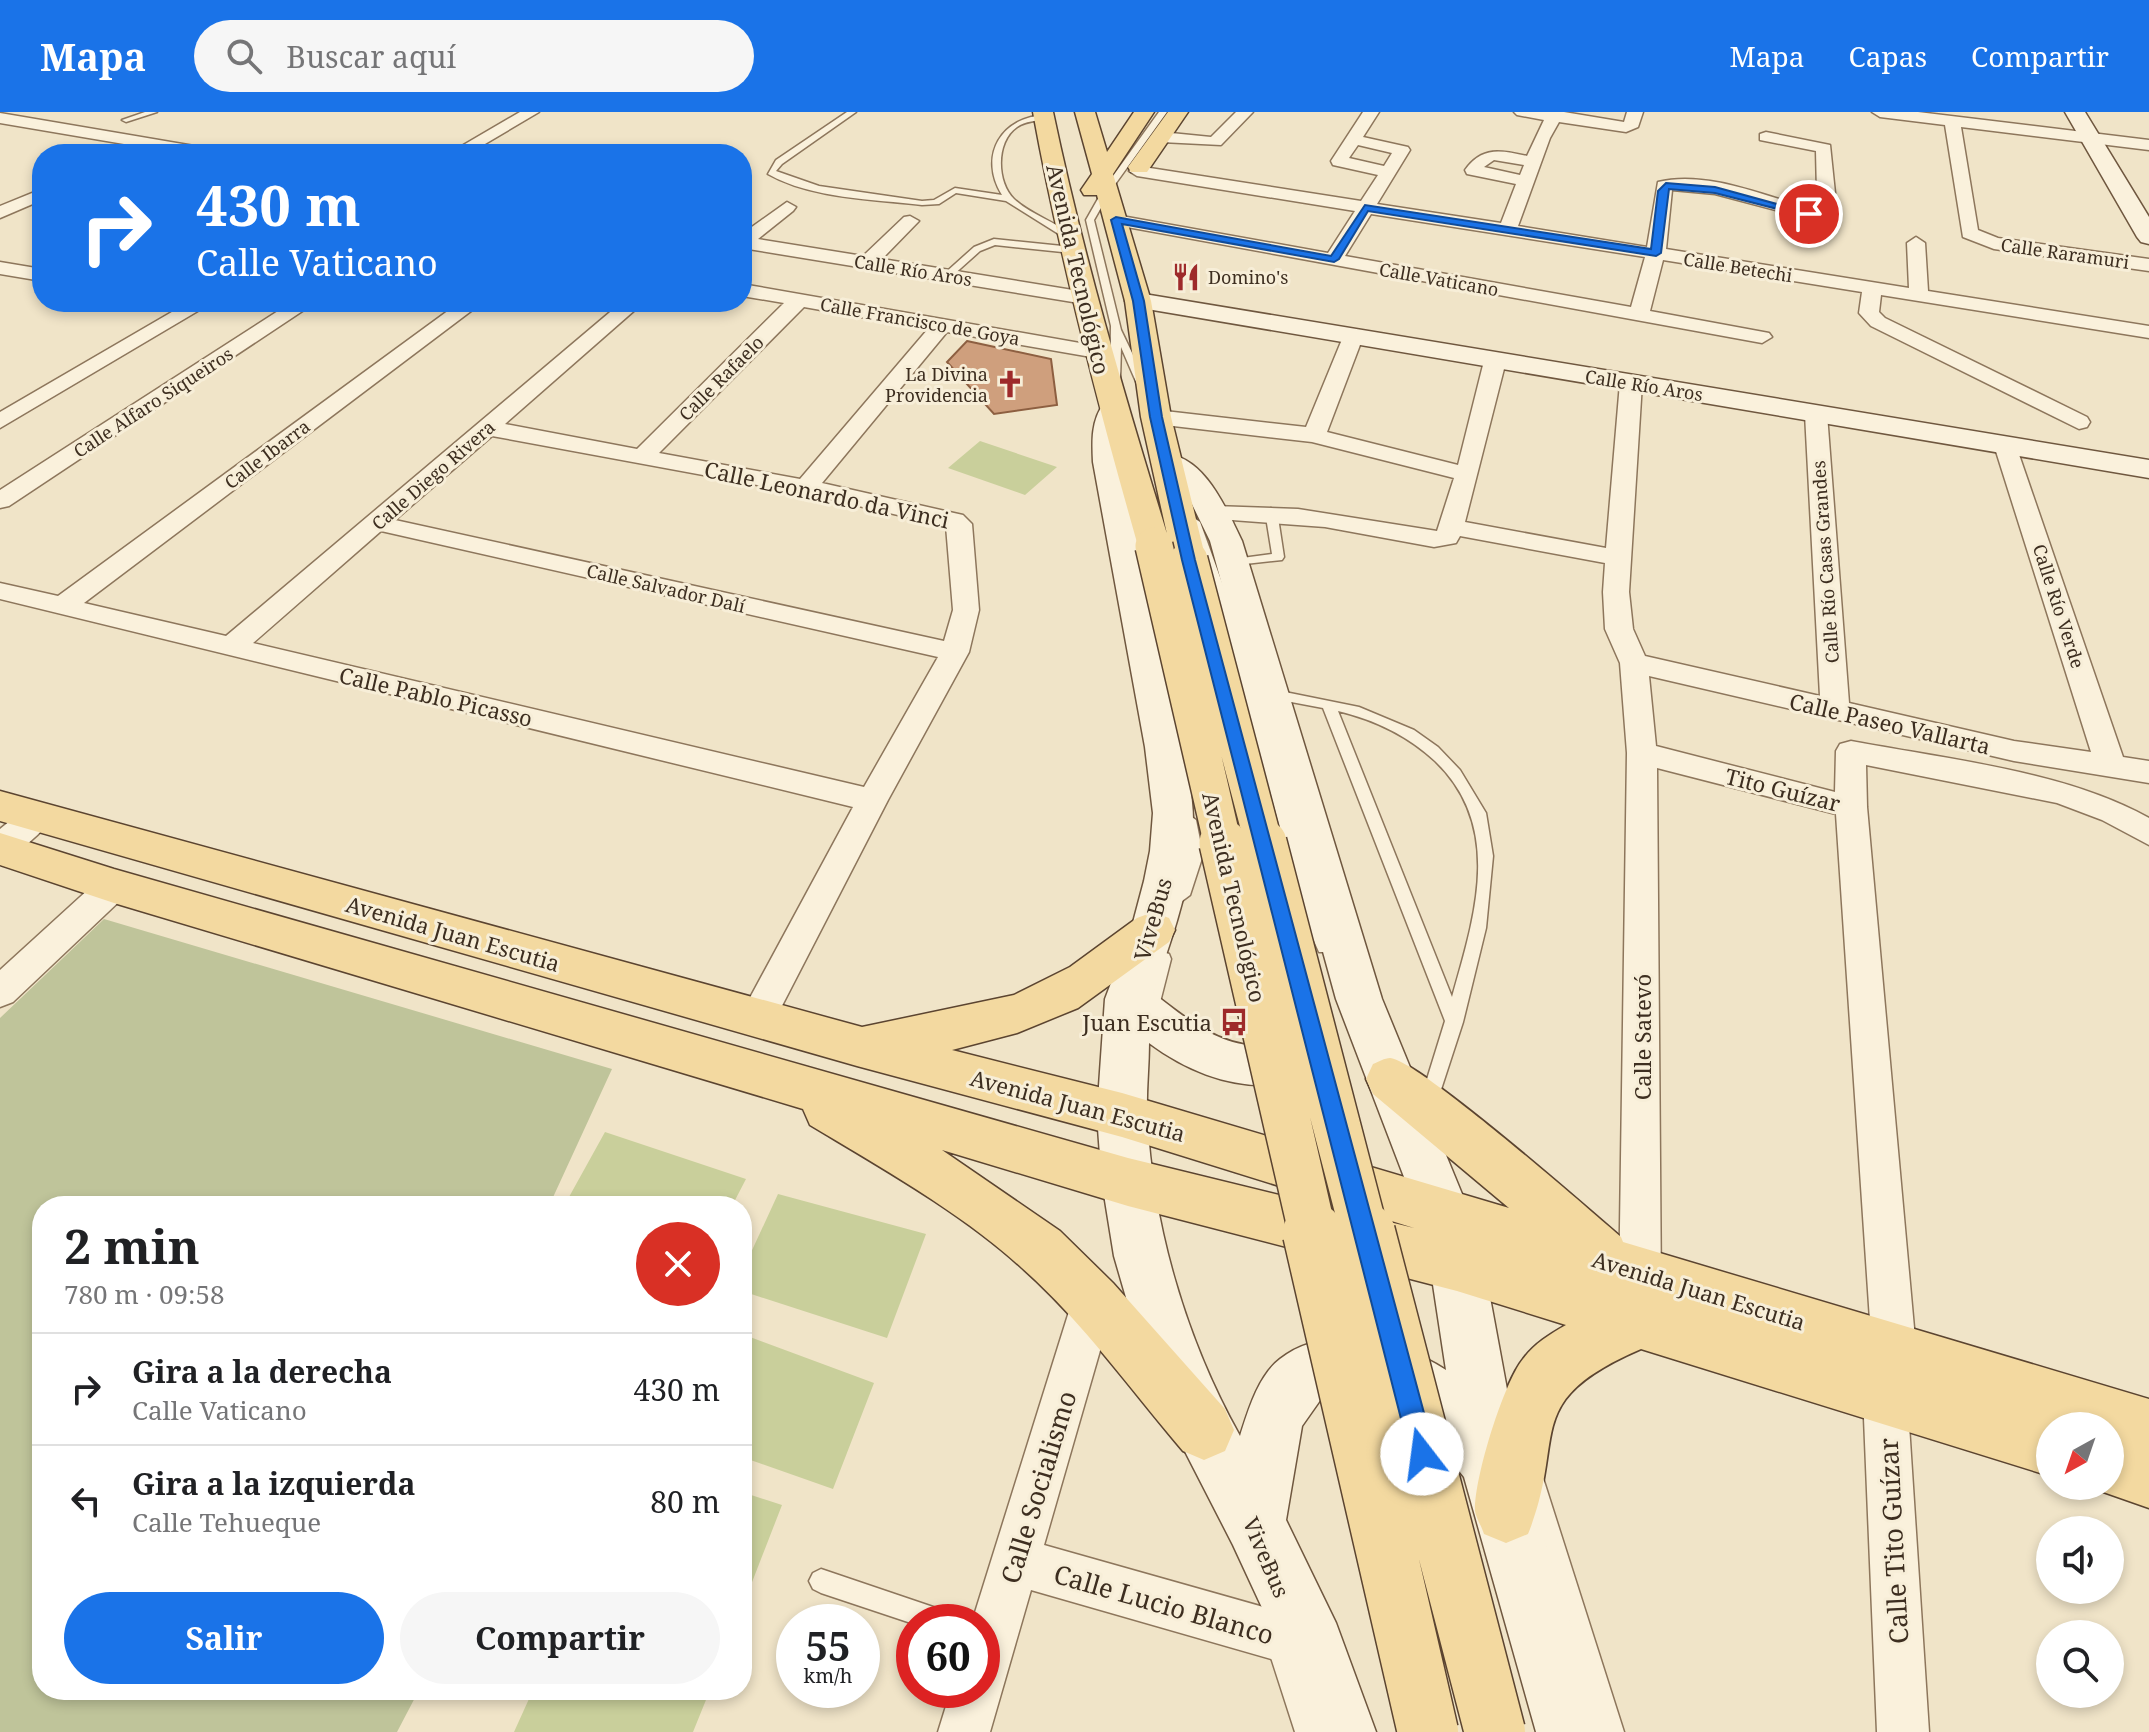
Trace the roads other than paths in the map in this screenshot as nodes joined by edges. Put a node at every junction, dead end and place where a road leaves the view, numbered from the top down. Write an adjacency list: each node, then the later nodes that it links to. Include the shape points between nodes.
1 (153, 112): 19 (lane)
2 (531, 112): 30 (street)
3 (852, 112): 39 (lane, via 771,172 820,187 922,203 936,202 955,190)
4 (1085, 112): 35 (main road, Avenida Tecnológico)
5 (1144, 112): 35 (main road)
6 (1163, 112): 35 (lane)
7 (1178, 112): 23 (main road)
8 (1245, 112): 23 (street, via 1215,142)
9 (1371, 112): 26 (street)
10 (1522, 112): 16 (street)
11 (1635, 112): 16 (street, via 1630,126)
12 (1880, 112): 17 (street)
13 (2075, 112): 24 (street)
14 (2099, 112): 27 (street)
15 (1044, 114): 35 (main road, via 1067,118 1079,154); 39 (lane, via 1018,122 1003,137 997,172); 50 (main road, Avenida Tecnológico)
16 (1555, 114): 32 (street)
17 (1926, 115): 20 (street)
18 (0, 118): 21 (street)
19 (126, 120)
20 (1952, 121): 24 (street); 56 (street, Calle Raramuri, via 1969,233 1980,240)
21 (35, 124): 25 (street); 28 (street)
22 (1768, 131): 37 (street, via 1821,147)
23 (1161, 137): 33 (main road)
24 (2089, 138): 27 (street); 49 (street)
25 (0, 139)
26 (1352, 139): 34 (street, via 1401,149); 34 (street, via 1339,157 1341,163)
27 (2116, 141): 31 (street); 40 (street)
28 (149, 143): 29 (street)
29 (155, 144)
30 (474, 144)
31 (2149, 145)
32 (1534, 162): 36 (street); 36 (street, via 1488,155 1473,170)
33 (1137, 171): 42 (street, Calle Betechi); 45 (main road)
34 (1390, 172): 42 (street)
35 (1103, 176): 45 (main road, Avenida Tecnológico); 50 (main road); 72 (lane, via 1090,220)
36 (1526, 181): 47 (street)
37 (1826, 193)
38 (32, 199): 43 (street)
39 (1010, 199): 50 (lane)
40 (2149, 199)
41 (787, 207): 48 (street)
42 (1365, 207): 47 (street, Calle Betechi); 54 (street)
43 (0, 213)
44 (1809, 214): 53 (street, via 1691,186 1664,186)
45 (1116, 220): 54 (street, Calle Vaticano); 65 (main road, Avenida Tecnológico)
46 (910, 221): 55 (street)
47 (1508, 229): 53 (street, Calle Betechi)
48 (752, 235)
49 (2149, 237)
50 (1069, 238): 59 (lane, via 994,242 977,249); 63 (main road, Avenida Tecnológico)
51 (752, 243): 55 (street, Calle Río Aros)
52 (1916, 243): 62 (street)
53 (1656, 253): 60 (street, Calle Betechi); 70 (street)
54 (1334, 259): 70 (street, Calle Vaticano)
55 (868, 262): 59 (street, Calle Río Aros)
56 (2149, 265)
57 (3, 271): 58 (street)
58 (32, 274)
59 (948, 275): 63 (street, Calle Río Aros)
60 (1872, 289): 62 (street, Calle Betechi); 82 (street, via 1869,313 1878,322)
61 (752, 292): 64 (street, Calle Francisco de Goya)
62 (1919, 297): 73 (street, Calle Betechi)
63 (1085, 298): 76 (main road, Avenida Tecnológico)
64 (799, 300): 71 (street, Calle Francisco de Goya); 87 (street, Calle Rafaelo)
65 (1138, 301): 74 (street, Calle Río Aros); 86 (main road, Avenida Tecnológico)
66 (184, 312): 81 (street)
67 (291, 312): 91 (street, Calle Alfaro Siqueiros)
68 (459, 312): 99 (street, Calle Ibarra)
69 (622, 312): 83 (street, Calle Diego Rivera)
70 (1639, 315): 75 (street, Calle Vaticano)
71 (941, 326): 76 (street, Calle Francisco de Goya); 90 (street)
72 (1116, 326): 79 (lane); 86 (lane)
73 (2149, 332)
74 (1353, 337): 77 (street, Calle Río Aros); 84 (street)
75 (1762, 337)
76 (1097, 352): 79 (main road, Avenida Tecnológico)
77 (1495, 361): 78 (street, Calle Río Aros); 89 (street)
78 (1631, 383): 80 (street, Calle Río Aros); 97 (street)
79 (1114, 409): 96 (main road, Avenida Tecnológico); 115 (street, via 1107,431 1108,462 1173,813)
80 (1816, 414): 85 (street, Calle Río Aros); 105 (street, Calle Río Casas Grandes)
81 (0, 421)
82 (2079, 422)
83 (487, 428): 87 (street, Calle Leonardo da Vinci); 94 (street, Calle Diego Rivera)
84 (1314, 435): 86 (street); 89 (street)
85 (2006, 445): 88 (street, Calle Río Aros); 107 (street, Calle Río Verde)
86 (1166, 449): 93 (street); 96 (main road, Avenida Tecnológico); 120 (lane, via 1227,613 1314,923)
87 (643, 456): 90 (street, Calle Leonardo da Vinci)
88 (2149, 469)
89 (1467, 474): 95 (street)
90 (806, 487): 101 (street, Calle Leonardo da Vinci, via 959,522 966,610)
91 (0, 501)
92 (1271, 511): 93 (street); 95 (street, via 1434,539 1447,538); 96 (lane, via 1278,557)
93 (1214, 513): 96 (street)
94 (377, 523): 100 (street, Calle Diego Rivera); 101 (street, Calle Salvador Dalí)
95 (1453, 527): 97 (street)
96 (1191, 556): 103 (street); 150 (main road, Avenida Tecnológico, bridge); 151 (main road, Avenida Tecnológico, bridge)
97 (1617, 558): 102 (street, via 1619,629)
98 (0, 591): 99 (street, Calle Pablo Picasso)
99 (62, 606): 100 (street, Calle Pablo Picasso)
100 (231, 647): 109 (street, Calle Pablo Picasso)
101 (955, 652): 109 (street, Calle Leonardo da Vinci)
102 (1634, 663): 105 (street, Calle Paseo Vallarta); 106 (street)
103 (1268, 694): 104 (lane); 120 (street)
104 (1329, 706): 119 (lane); 119 (lane, via 1378,719 1427,745 1461,783 1482,825 1483,889)
105 (1835, 710): 107 (street, Calle Paseo Vallarta, via 2014,751)
106 (1642, 753): 110 (street, Tito Guízar); 129 (street, Calle Satevó)
107 (2111, 766): 108 (street, Calle Paseo Vallarta)
108 (2149, 772)
109 (872, 800): 118 (street, Calle Leonardo da Vinci)
110 (1851, 807): 112 (street, Calle Paseo Vallarta, via 1851,751 2062,793 2113,812); 133 (street, Tito Guízar)
111 (18, 811): 113 (street); 118 (main road, Avenida Juan Escutia)
112 (2149, 833)
113 (0, 848): 114 (main road, Avenida Juan Escutia)
114 (114, 886): 116 (street); 122 (main road, Avenida Juan Escutia)
115 (1167, 923): 117 (street); 121 (main road, via 1061,995 1017,1013)
116 (0, 992)
117 (1138, 1007): 120 (street, via 1197,1050 1250,1068 1309,1059); 124 (street)
118 (757, 1018): 121 (main road, Avenida Juan Escutia)
119 (1454, 1022): 123 (lane)
120 (1364, 1025): 123 (street); 126 (lane)
121 (857, 1046): 124 (main road, Avenida Juan Escutia)
122 (775, 1076): 125 (main road, Avenida Juan Escutia); 130 (main road, via 956,1188 1041,1249)
123 (1409, 1093): 126 (street); 129 (main road)
124 (1122, 1115): 125 (street); 126 (main road, Avenida Juan Escutia)
125 (1128, 1182): 127 (lane); 128 (main road, Avenida Juan Escutia); 135 (street, via 1141,1256)
126 (1443, 1211): 128 (street); 129 (main road, Avenida Juan Escutia)
127 (1122, 1259)
128 (1457, 1265): 129 (main road, Avenida Juan Escutia); 132 (lane); 137 (street)
129 (1631, 1286): 133 (main road, Avenida Juan Escutia); 137 (main road, via 1587,1344 1551,1369 1533,1395)
130 (1093, 1302): 135 (main road); 141 (street, Calle Socialismo)
131 (1145, 1336): 135 (lane)
132 (1493, 1367)
133 (1889, 1372): 134 (main road, Avenida Juan Escutia); 136 (main road, Avenida Juan Escutia); 154 (street, Calle Tito Guízar)
134 (2149, 1428)
135 (1192, 1429): 140 (street)
136 (2036, 1440)
137 (1506, 1457): 140 (street, via 1419,1384 1365,1368 1331,1368 1300,1380 1282,1406 1265,1450); 152 (street); 153 (lane, via 1551,1532)
138 (2124, 1470): 139 (main road)
139 (2149, 1478)
140 (1255, 1523): 145 (street)
141 (1016, 1561): 144 (street, Calle Socialismo); 145 (street, Calle Lucio Blanco)
142 (821, 1581): 143 (lane)
143 (896, 1606)
144 (1000, 1606)
145 (1284, 1630): 148 (lane); 149 (street)
146 (971, 1708): 147 (street)
147 (964, 1732)
148 (1307, 1732)
149 (1342, 1732)
150 (1428, 1732)
151 (1495, 1732)
152 (1570, 1732)
153 (1612, 1732)
154 (1903, 1732)

